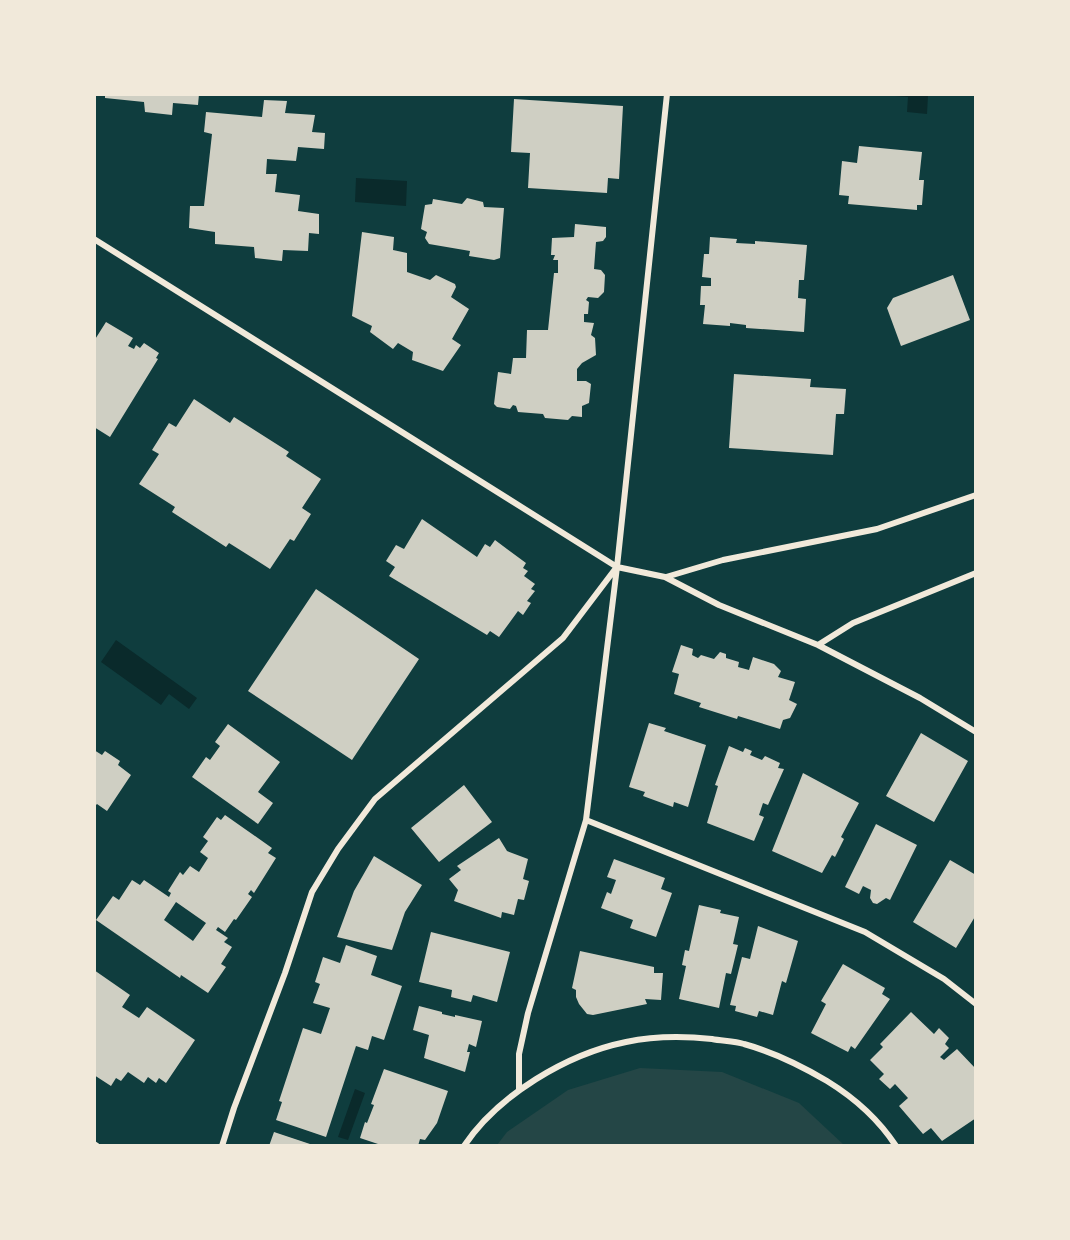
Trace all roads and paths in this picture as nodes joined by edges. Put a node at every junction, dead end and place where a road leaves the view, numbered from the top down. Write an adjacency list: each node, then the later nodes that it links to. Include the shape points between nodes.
1 (667, 94): 4 (street)
2 (94, 239): 4 (street)
3 (975, 495): 6 (street, via 877,529 723,560)
4 (616, 567): 6 (street); 9 (street); 12 (street, via 563,638 375,799 338,849 312,892)
5 (975, 573): 7 (street, via 853,623)
6 (665, 577): 7 (street, via 718,605)
7 (818, 645): 8 (street, via 921,698)
8 (975, 732)
9 (586, 820): 10 (street, via 865,932 944,979); 11 (street, via 528,1013 519,1054)
10 (975, 1004)
11 (519, 1089): 13 (street); 14 (street, via 570,1060 626,1042 684,1036 742,1043 797,1063 847,1094)
12 (222, 1146)
13 (464, 1146)
14 (896, 1146)

